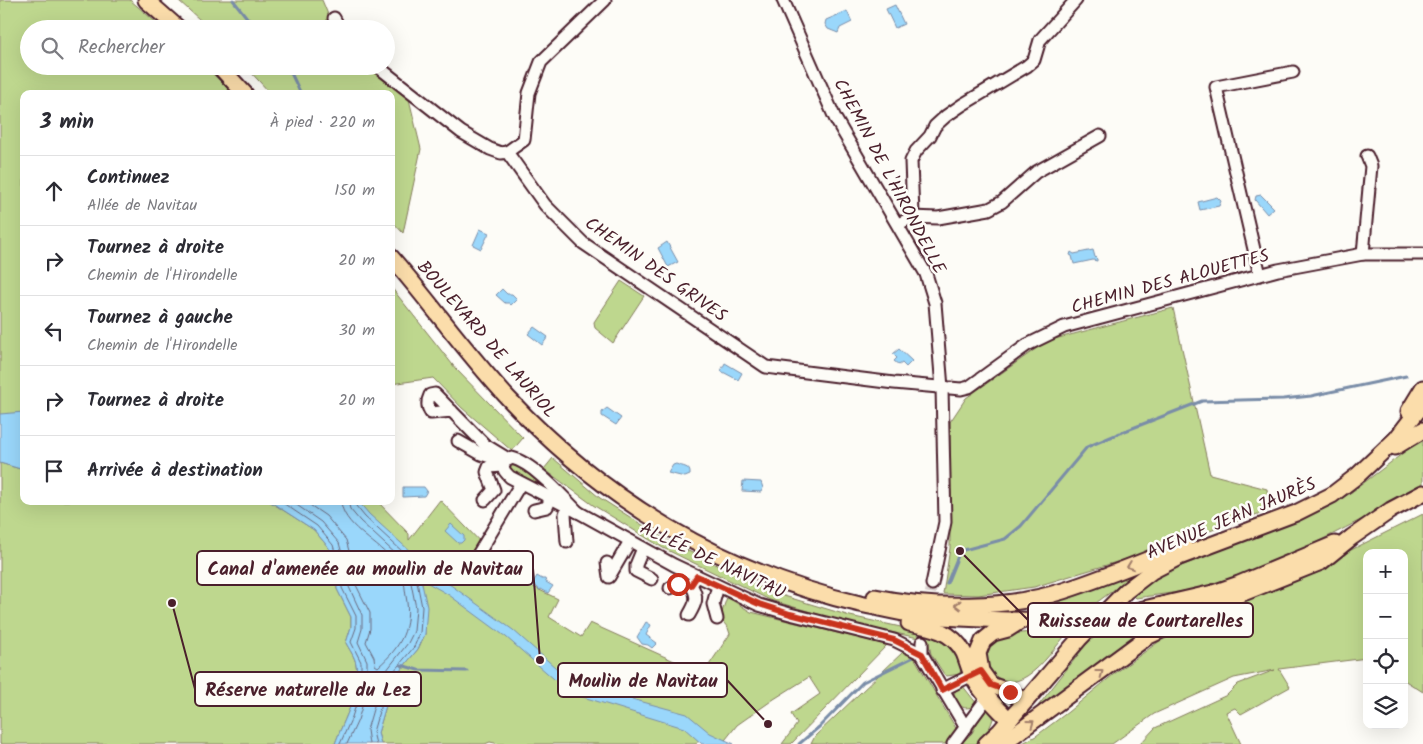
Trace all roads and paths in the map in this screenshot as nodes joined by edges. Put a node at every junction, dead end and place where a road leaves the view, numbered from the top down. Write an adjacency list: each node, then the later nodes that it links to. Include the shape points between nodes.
1 (146, 0): 5 (main road)
2 (605, 0): 11 (street, via 541,62 529,93 524,140)
3 (783, 0): 14 (street, CHEMIN DE L'HIRONDELLE, via 835,118)
4 (1076, 0): 13 (street, via 1040,40 1034,60 935,126 913,155 910,168)
5 (169, 20)
6 (1293, 72): 18 (street, via 1216,87)
7 (227, 75): 9 (main road)
8 (388, 75): 11 (street, via 461,132 490,149)
9 (241, 90)
10 (1100, 136): 13 (street, via 1036,172 1002,202 989,209 938,218)
11 (507, 152): 19 (street, CHEMIN DES GRIVES, via 545,205 583,243 766,367)
12 (1367, 156): 15 (street, via 1371,166)
13 (911, 217): 14 (street)
14 (898, 224): 19 (street, CHEMIN DE L'HIRONDELLE, via 926,274 935,303)
15 (1363, 254): 16 (street, CHEMIN DES ALOUETTES); 18 (street, CHEMIN DES ALOUETTES)
16 (1423, 254)
17 (395, 262): 39 (main road, BOULEVARD DE LAURIOL, via 508,397 552,441 621,497)
18 (1260, 275): 19 (street, CHEMIN DES ALOUETTES, via 1064,327 1026,345 969,387)
19 (942, 388): 44 (street, CHEMIN DE L'HIRONDELLE, via 945,522)
20 (1423, 388): 26 (main road, AVENUE JEAN JAURÈS)
21 (1423, 404): 26 (main road, AVENUE JEAN JAURÈS, via 1396,439)
22 (452, 411): 25 (street)
23 (1423, 430): 26 (main road)
24 (458, 441): 25 (street)
25 (505, 462): 27 (street, ALLÉE DE NAVITAU, via 504,472); 30 (street, via 489,467 487,472 494,490); 32 (street, ALLÉE DE NAVITAU, via 512,458 527,465)
26 (1371, 462): 34 (main road, AVENUE JEAN JAURÈS, via 1332,495)
27 (521, 482): 29 (street, ALLÉE DE NAVITAU); 41 (street)
28 (1423, 493): 35 (main road, via 1390,510)
29 (551, 498): 32 (street, ALLÉE DE NAVITAU); 33 (street, via 547,507)
30 (485, 500)
31 (1423, 504): 35 (main road)
32 (573, 509): 36 (street, ALLÉE DE NAVITAU); 37 (street, via 564,514)
33 (534, 510)
34 (1243, 533): 39 (main road, one-way to 39, via 1220,534 1062,591 1023,600 970,604 882,599); 56 (main road, AVENUE JEAN JAURÈS, via 1179,557 1152,571 1126,591)
35 (1352, 537): 50 (main road, BOULEVARD DE LAURIOL, bridge, via 1213,593 1131,612 1070,620); 61 (main road, one-way to 35, via 1147,637 1225,600 1321,562)
36 (630, 541): 38 (street, ALLÉE DE NAVITAU); 40 (street, via 610,577)
37 (567, 542)
38 (643, 548): 42 (street, via 636,570); 43 (street, ALLÉE DE NAVITAU)
39 (716, 554): 47 (main road, BOULEVARD DE LAURIOL, via 767,576)
40 (607, 563)
41 (465, 576)
42 (652, 579)
43 (694, 581): 45 (street, ALLÉE DE NAVITAU); 46 (street); 48 (street, via 697,596)
44 (932, 584)
45 (718, 586): 49 (street, via 713,604); 52 (street, ALLÉE DE NAVITAU, via 790,614 894,640)
46 (670, 588)
47 (831, 597): 50 (main road, BOULEVARD DE LAURIOL, via 920,616); 53 (main road, via 844,610 941,631 957,643)
48 (689, 615)
49 (717, 619)
50 (1021, 621): 53 (main road, via 993,633 984,641 978,653)
51 (922, 642): 52 (street)
52 (922, 654): 54 (street)
53 (977, 673): 54 (street); 55 (main road)
54 (942, 690): 58 (street)
55 (989, 691): 56 (main road, via 1010,692); 57 (main road); 58 (street)
56 (1025, 702): 57 (main road, AVENUE JEAN JAURÈS)
57 (1009, 720): 60 (main road, AVENUE JEAN JAURÈS)
58 (966, 728): 59 (street)
59 (953, 744)
60 (986, 744)
61 (1002, 744)

